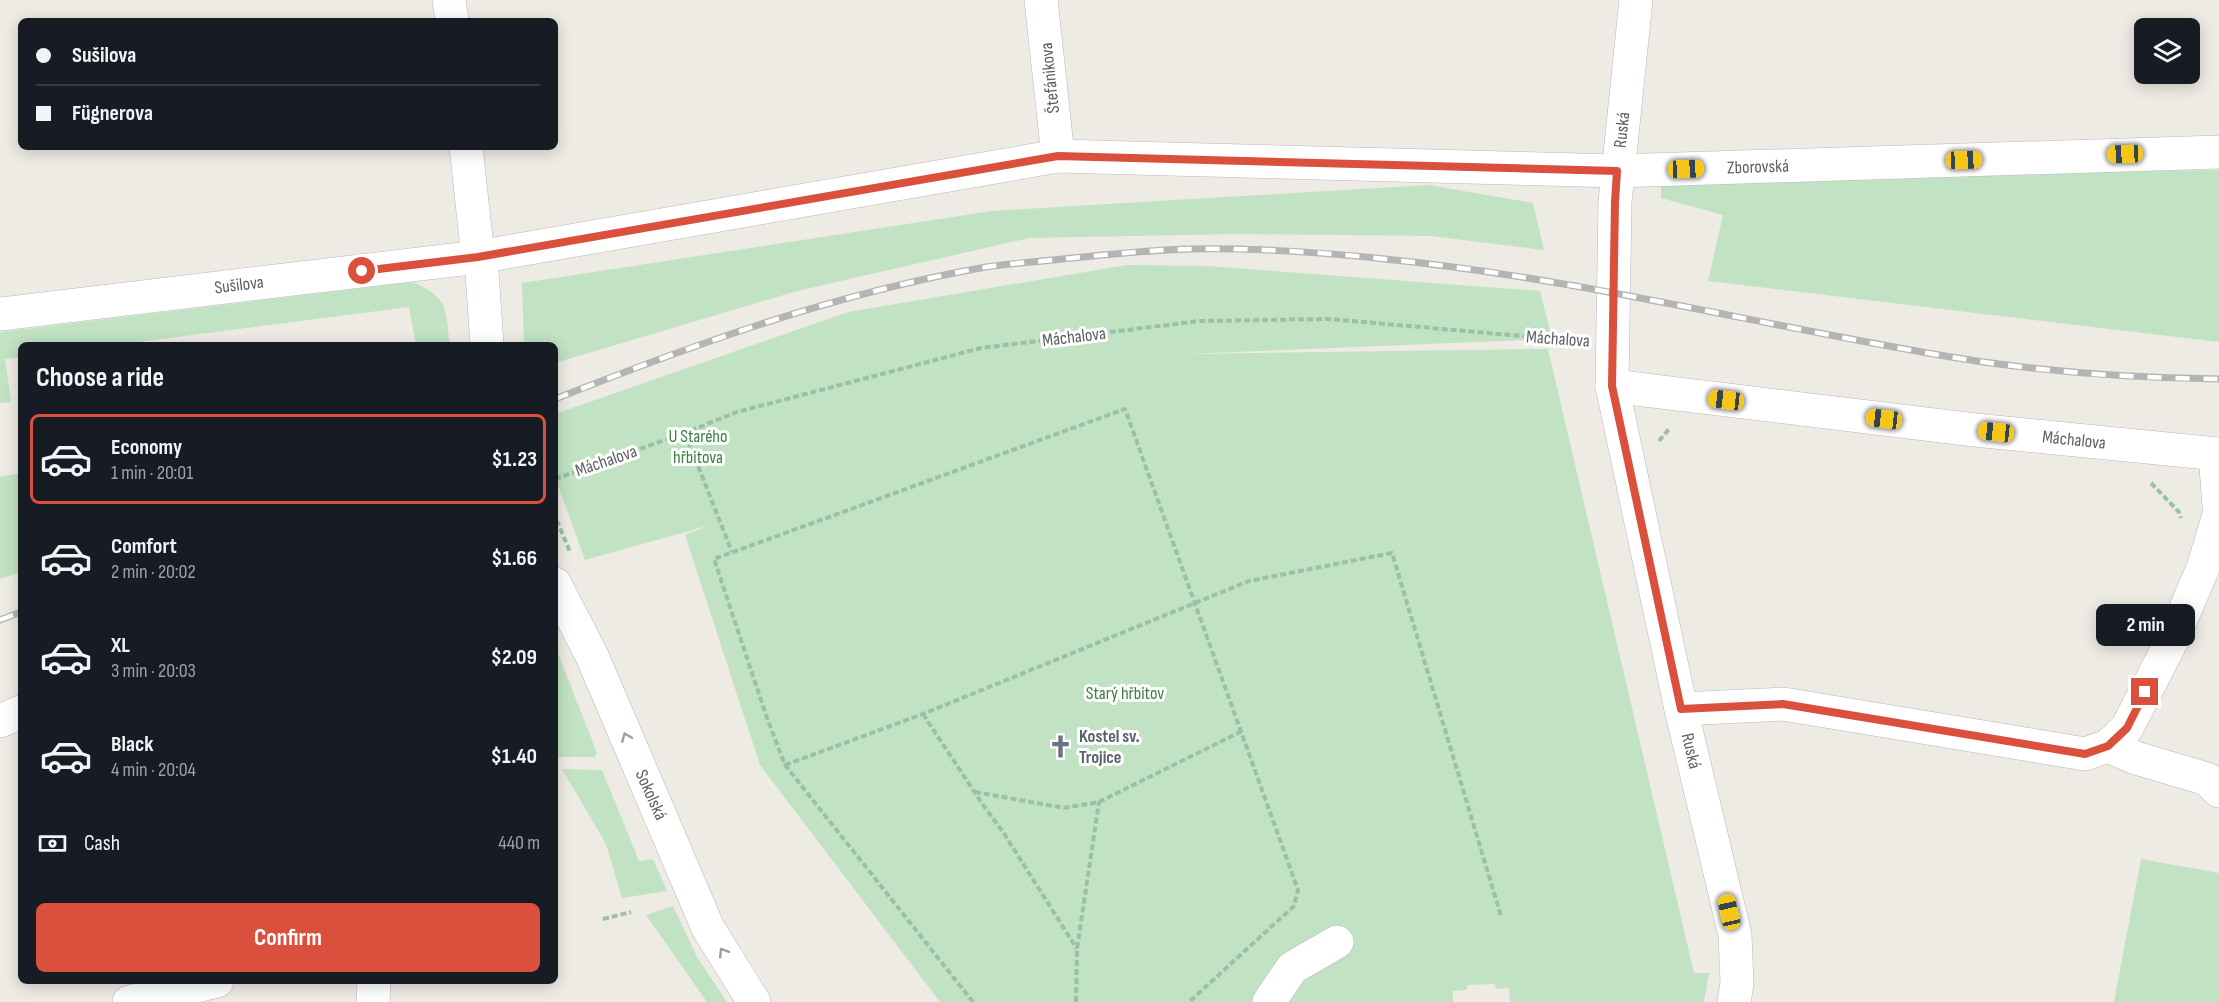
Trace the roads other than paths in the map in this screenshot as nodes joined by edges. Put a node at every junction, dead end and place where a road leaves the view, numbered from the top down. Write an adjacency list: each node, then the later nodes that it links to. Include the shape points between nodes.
1 (449, 0): 4 (street)
2 (1041, 0): 7 (street, Štefánikova)
3 (1636, 0): 8 (street, Ruská)
4 (452, 18)
5 (466, 150): 9 (street)
6 (2219, 152): 8 (street, Zborovská)
7 (1058, 156): 8 (street, Zborovská); 9 (street, Zborovská)
8 (1617, 171): 12 (street, Ruská)
9 (478, 257): 10 (street, Sušilova); 11 (street)
10 (0, 314)
11 (487, 342)
12 (1612, 386): 13 (street, Máchalova, via 1975,430); 17 (street, Ruská)
13 (2217, 454): 14 (street, Máchalova)
14 (2219, 506)
15 (2219, 515): 20 (street, via 2203,568 2173,638 2127,728)
16 (558, 590): 27 (street, Sokolská, one-way to 16, via 708,928 592,656)
17 (1681, 709): 20 (street, via 1783,704 2085,754); 29 (street, Ruská, via 1735,935)
18 (18, 713): 19 (street)
19 (0, 721)
20 (2108, 746): 21 (street, via 2207,779)
21 (2219, 791)
22 (1337, 942): 28 (street, via 1292,968)
23 (204, 984): 25 (street)
24 (374, 984): 26 (street)
25 (129, 1002)
26 (373, 1002)
27 (754, 1002)
28 (1269, 1002)
29 (1734, 1002)

